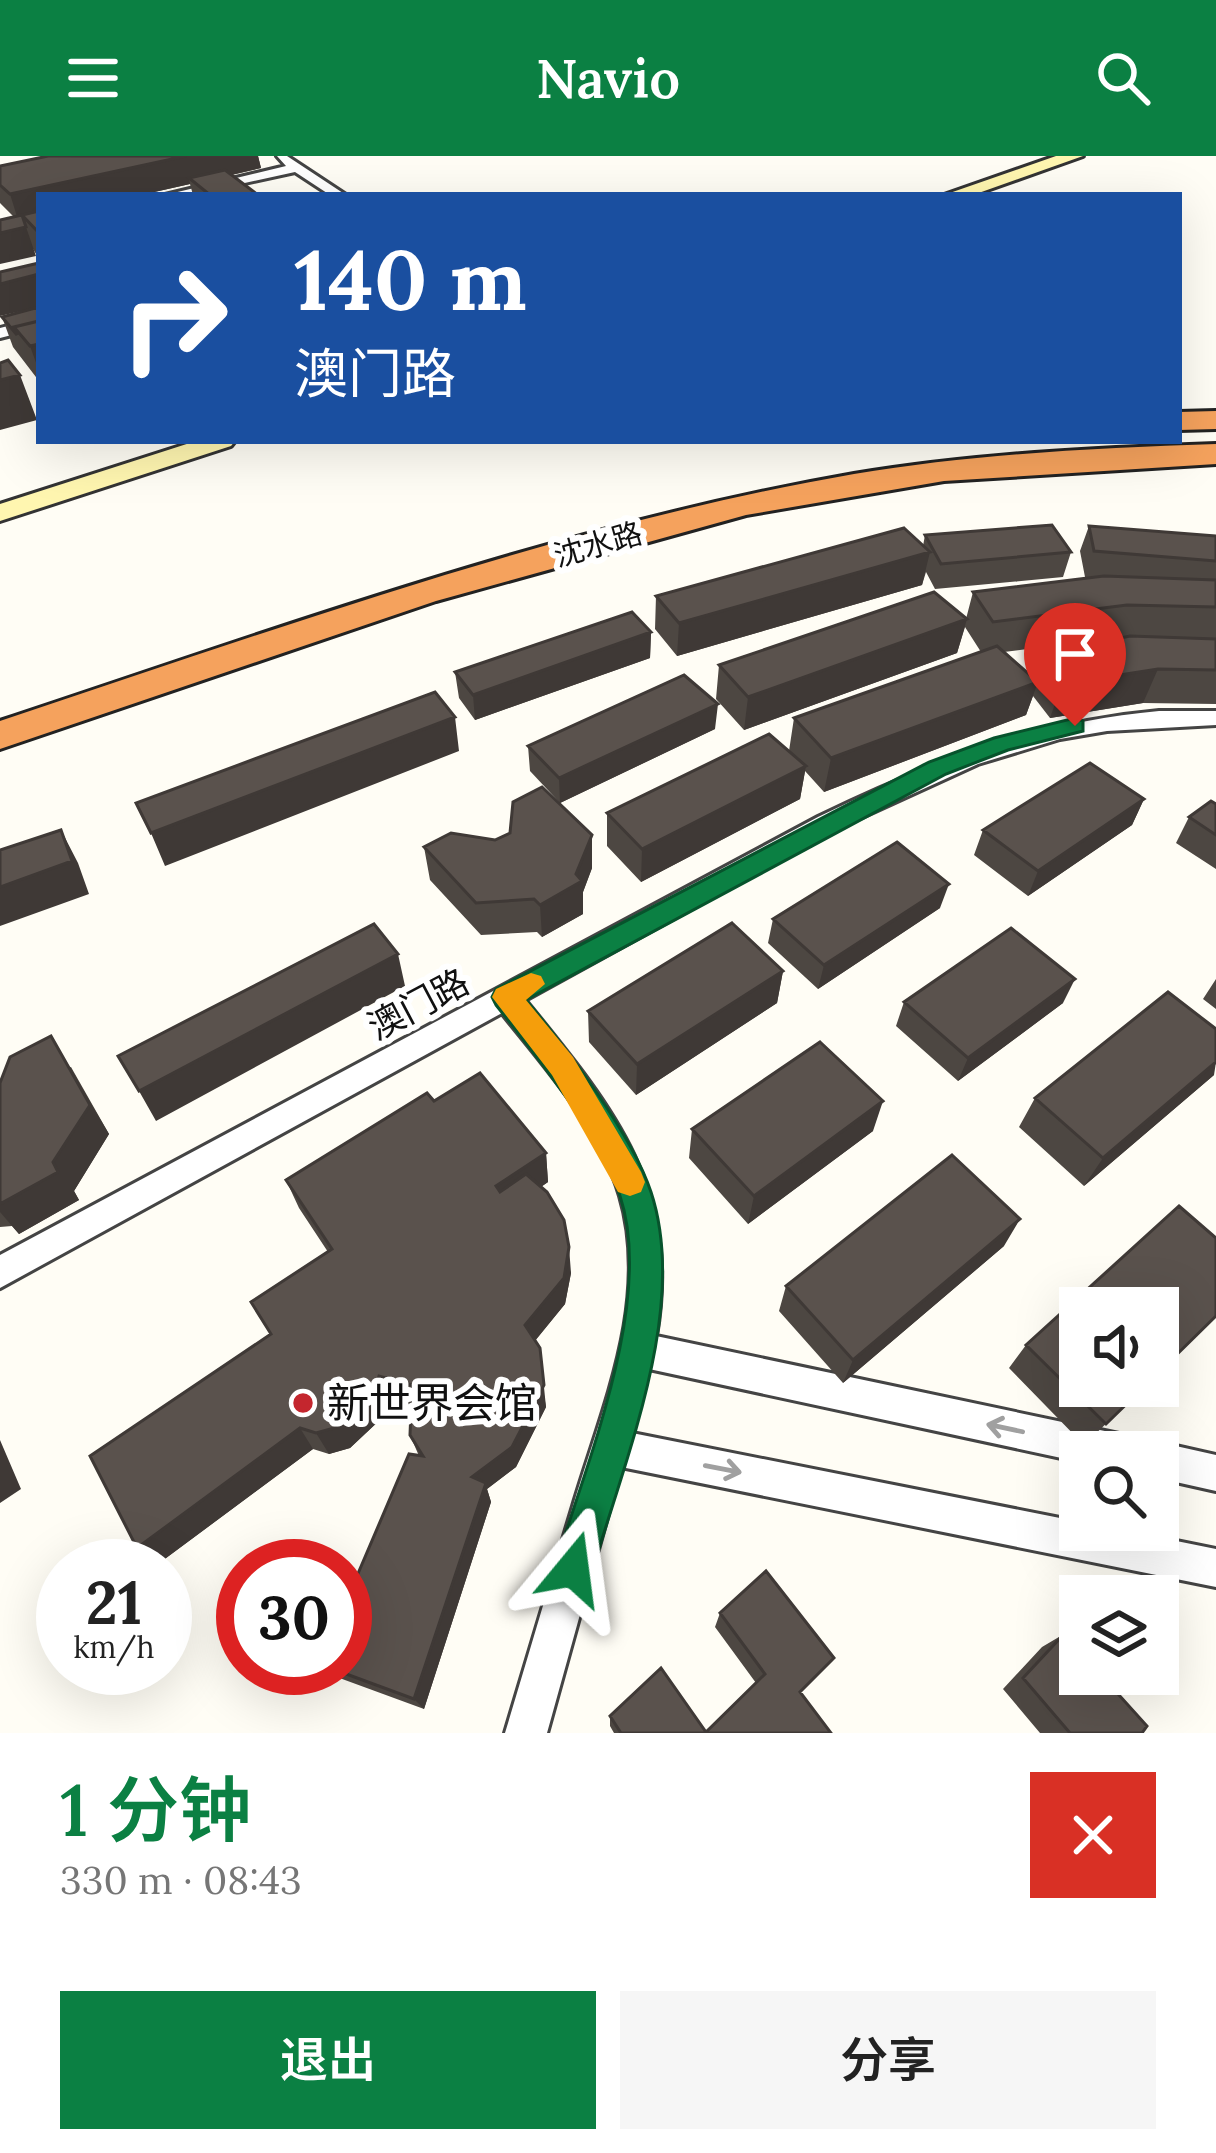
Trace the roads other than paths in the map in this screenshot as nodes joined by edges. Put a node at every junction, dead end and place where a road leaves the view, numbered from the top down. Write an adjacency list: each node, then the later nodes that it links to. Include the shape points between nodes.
1 (279, 156): 4 (street)
2 (1074, 156): 7 (street)
3 (1098, 156): 8 (street)
4 (296, 167): 5 (street); 6 (street)
5 (185, 192)
6 (334, 192)
7 (963, 192)
8 (987, 192)
9 (36, 324): 10 (street)
10 (0, 333)
11 (1216, 420): 12 (highway)
12 (1182, 421)
13 (1182, 438): 14 (highway)
14 (1216, 438)
15 (187, 444): 23 (street)
16 (212, 444): 23 (street)
17 (953, 444): 20 (highway)
18 (1073, 444): 20 (highway, 沈水路)
19 (1216, 454): 21 (highway, 沈水路)
20 (836, 468): 24 (highway, 沈水路, via 590,523)
21 (919, 475): 22 (highway); 26 (highway, 沈水路, via 749,506 580,550)
22 (1216, 483)
23 (0, 509)
24 (0, 708)
25 (1216, 718): 27 (street, 澳门路, via 1075,726 937,768)
26 (0, 735)
27 (506, 997): 28 (street, 澳门路); 29 (street, via 563,1066 636,1193 646,1249)
28 (0, 1272)
29 (638, 1349): 30 (street, one-way to 29); 31 (street)
30 (1059, 1439)
31 (608, 1446): 34 (street, one-way to 34); 35 (street)
32 (1179, 1465): 33 (street)
33 (1216, 1473)
34 (1216, 1568)
35 (526, 1733)

